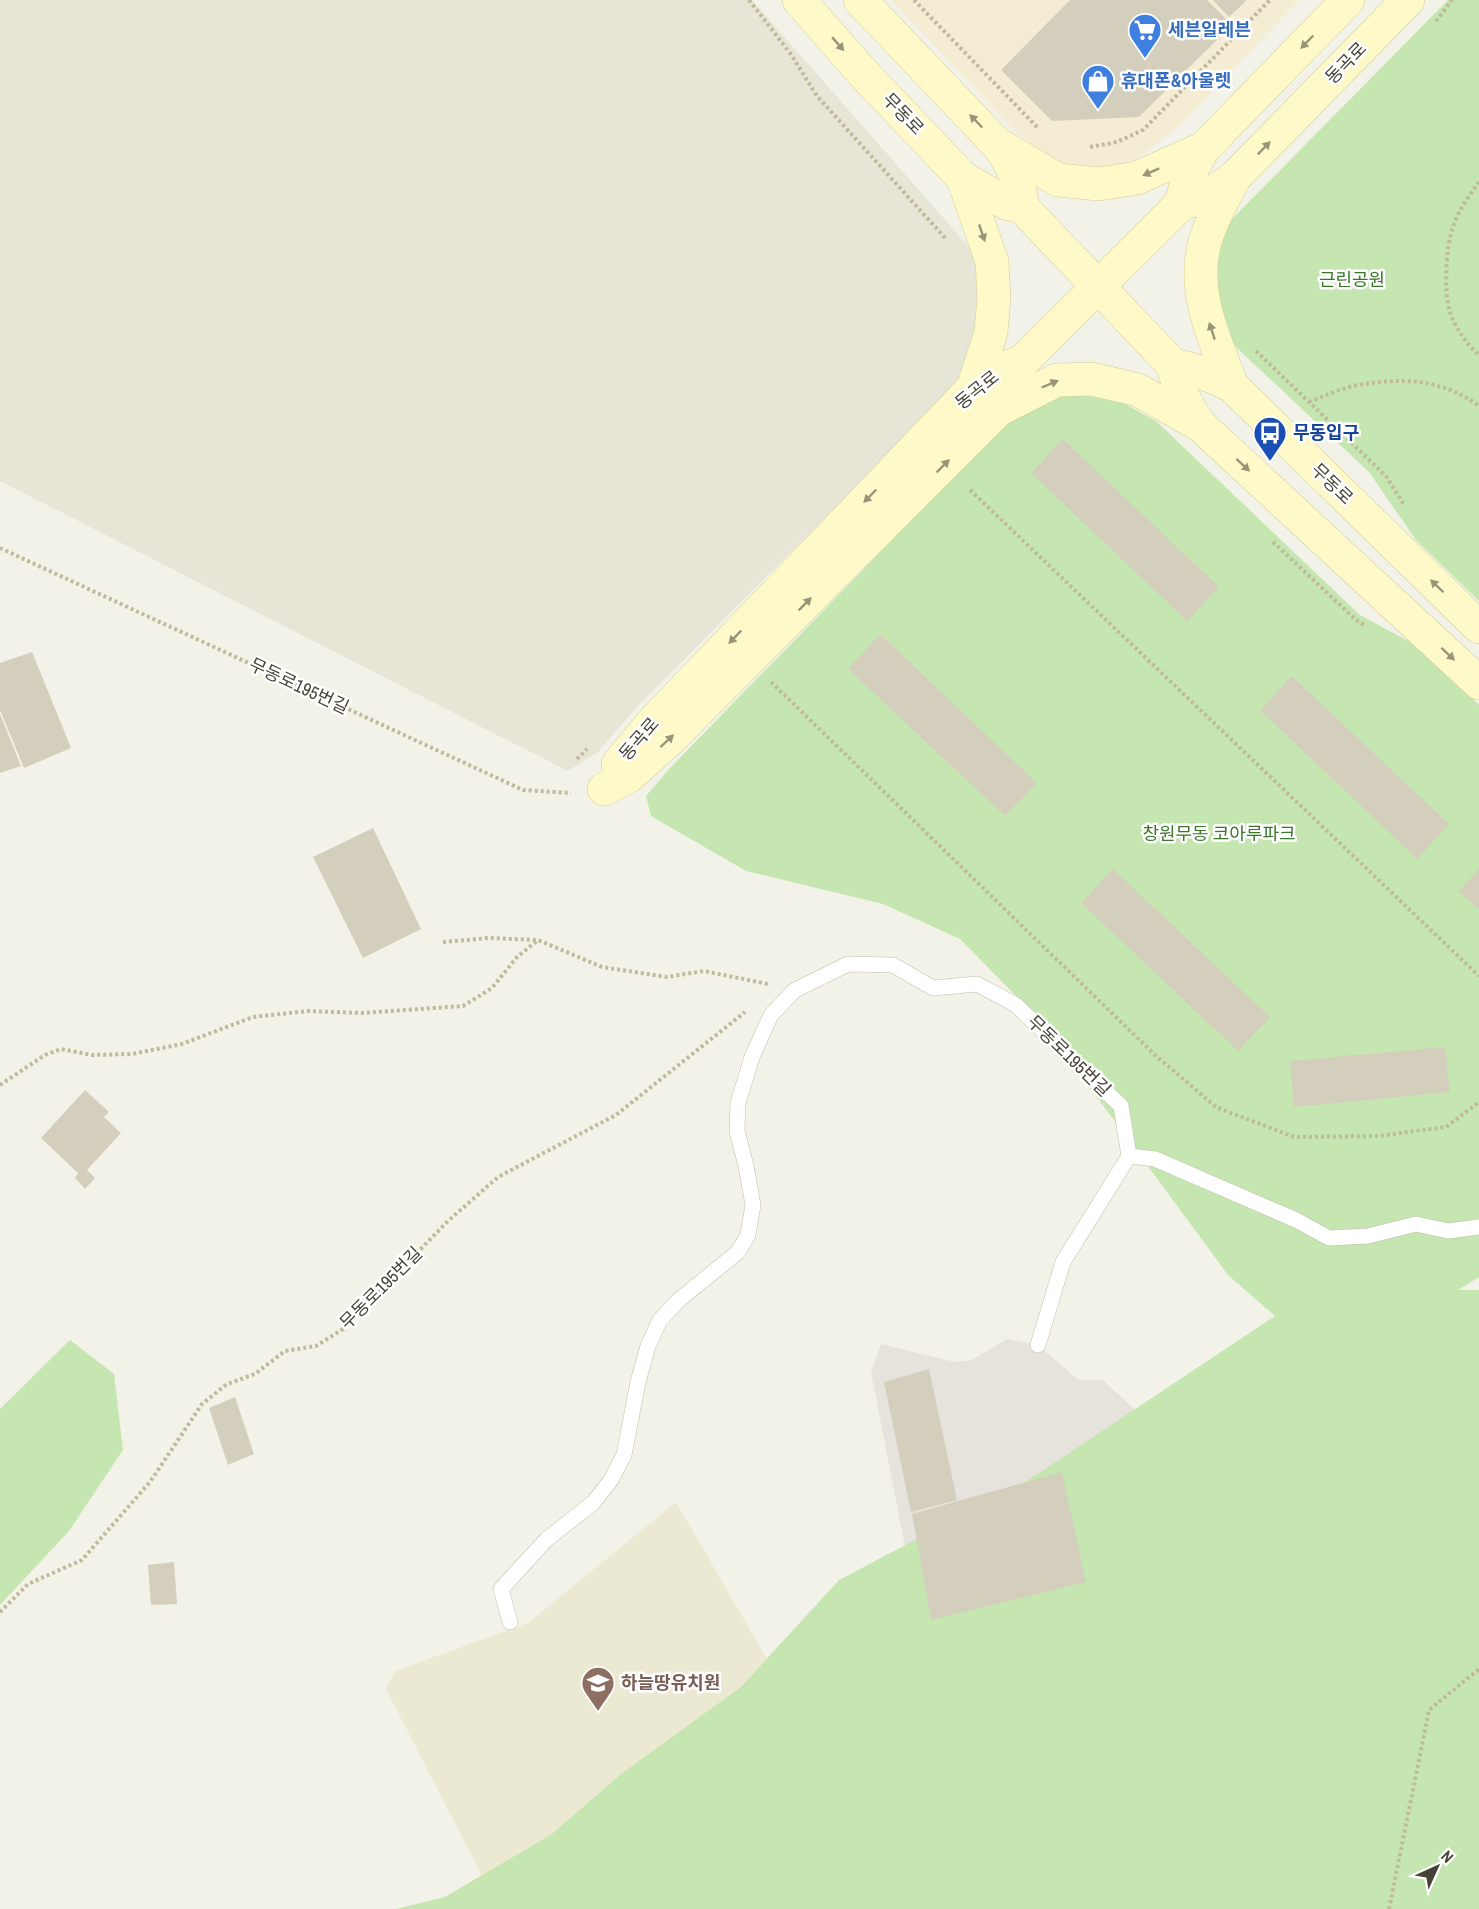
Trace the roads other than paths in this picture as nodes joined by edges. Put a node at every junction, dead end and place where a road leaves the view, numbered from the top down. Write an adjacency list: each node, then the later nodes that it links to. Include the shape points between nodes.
1 (799, 0): 7 (main road, 무동로, one-way to 7)
2 (860, 0): 5 (main road, one-way to 2)
3 (1348, 0): 6 (main road, one-way to 6)
4 (1408, 0): 8 (main road, 동곡로, one-way to 4)
5 (998, 144): 6 (main road, one-way to 5, via 1137,178 1099,184 1058,180); 10 (main road, via 1018,180)
6 (1204, 148): 9 (main road, via 1191,169)
7 (963, 178): 10 (main road, 무동로, via 1006,203); 15 (main road, one-way to 15, via 992,262 994,298 991,332)
8 (1234, 178): 9 (main road, 동곡로, via 1196,201); 14 (main road, one-way to 8, via 1202,298 1201,266 1205,241)
9 (1182, 202): 11 (main road)
10 (1022, 207): 11 (main road, 무동로)
11 (1098, 286): 12 (main road); 13 (main road, 무동로)
12 (1022, 362): 15 (main road, 동곡로, via 1004,368); 16 (main road, 동곡로)
13 (1173, 365): 14 (main road, 무동로, via 1214,376); 17 (main road, via 1178,386)
14 (1232, 386): 18 (main road, 무동로, one-way to 14)
15 (973, 388): 16 (main road, 동곡로, one-way to 16, via 652,723 617,764 604,789 629,776 750,660)
16 (998, 410): 17 (main road, one-way to 17, via 1057,380 1092,379 1138,390)
17 (1200, 425): 19 (main road, one-way to 19)
18 (1479, 627)
19 (1479, 683)
20 (1129, 1156): 21 (lane, via 1155,1159 1329,1238 1368,1236 1416,1224 1449,1230); 22 (lane, via 1063,1262); 23 (lane, 무동로195번길, via 1121,1106 1016,1005 977,984 933,988 893,966 848,964 795,990 771,1015 752,1057 738,1103 737,1131 753,1205 748,1235 738,1252 660,1320 638,1382 624,1455 593,1503 547,1539 501,1589)
21 (1479, 1227)
22 (1038, 1345)
23 (510, 1622)

